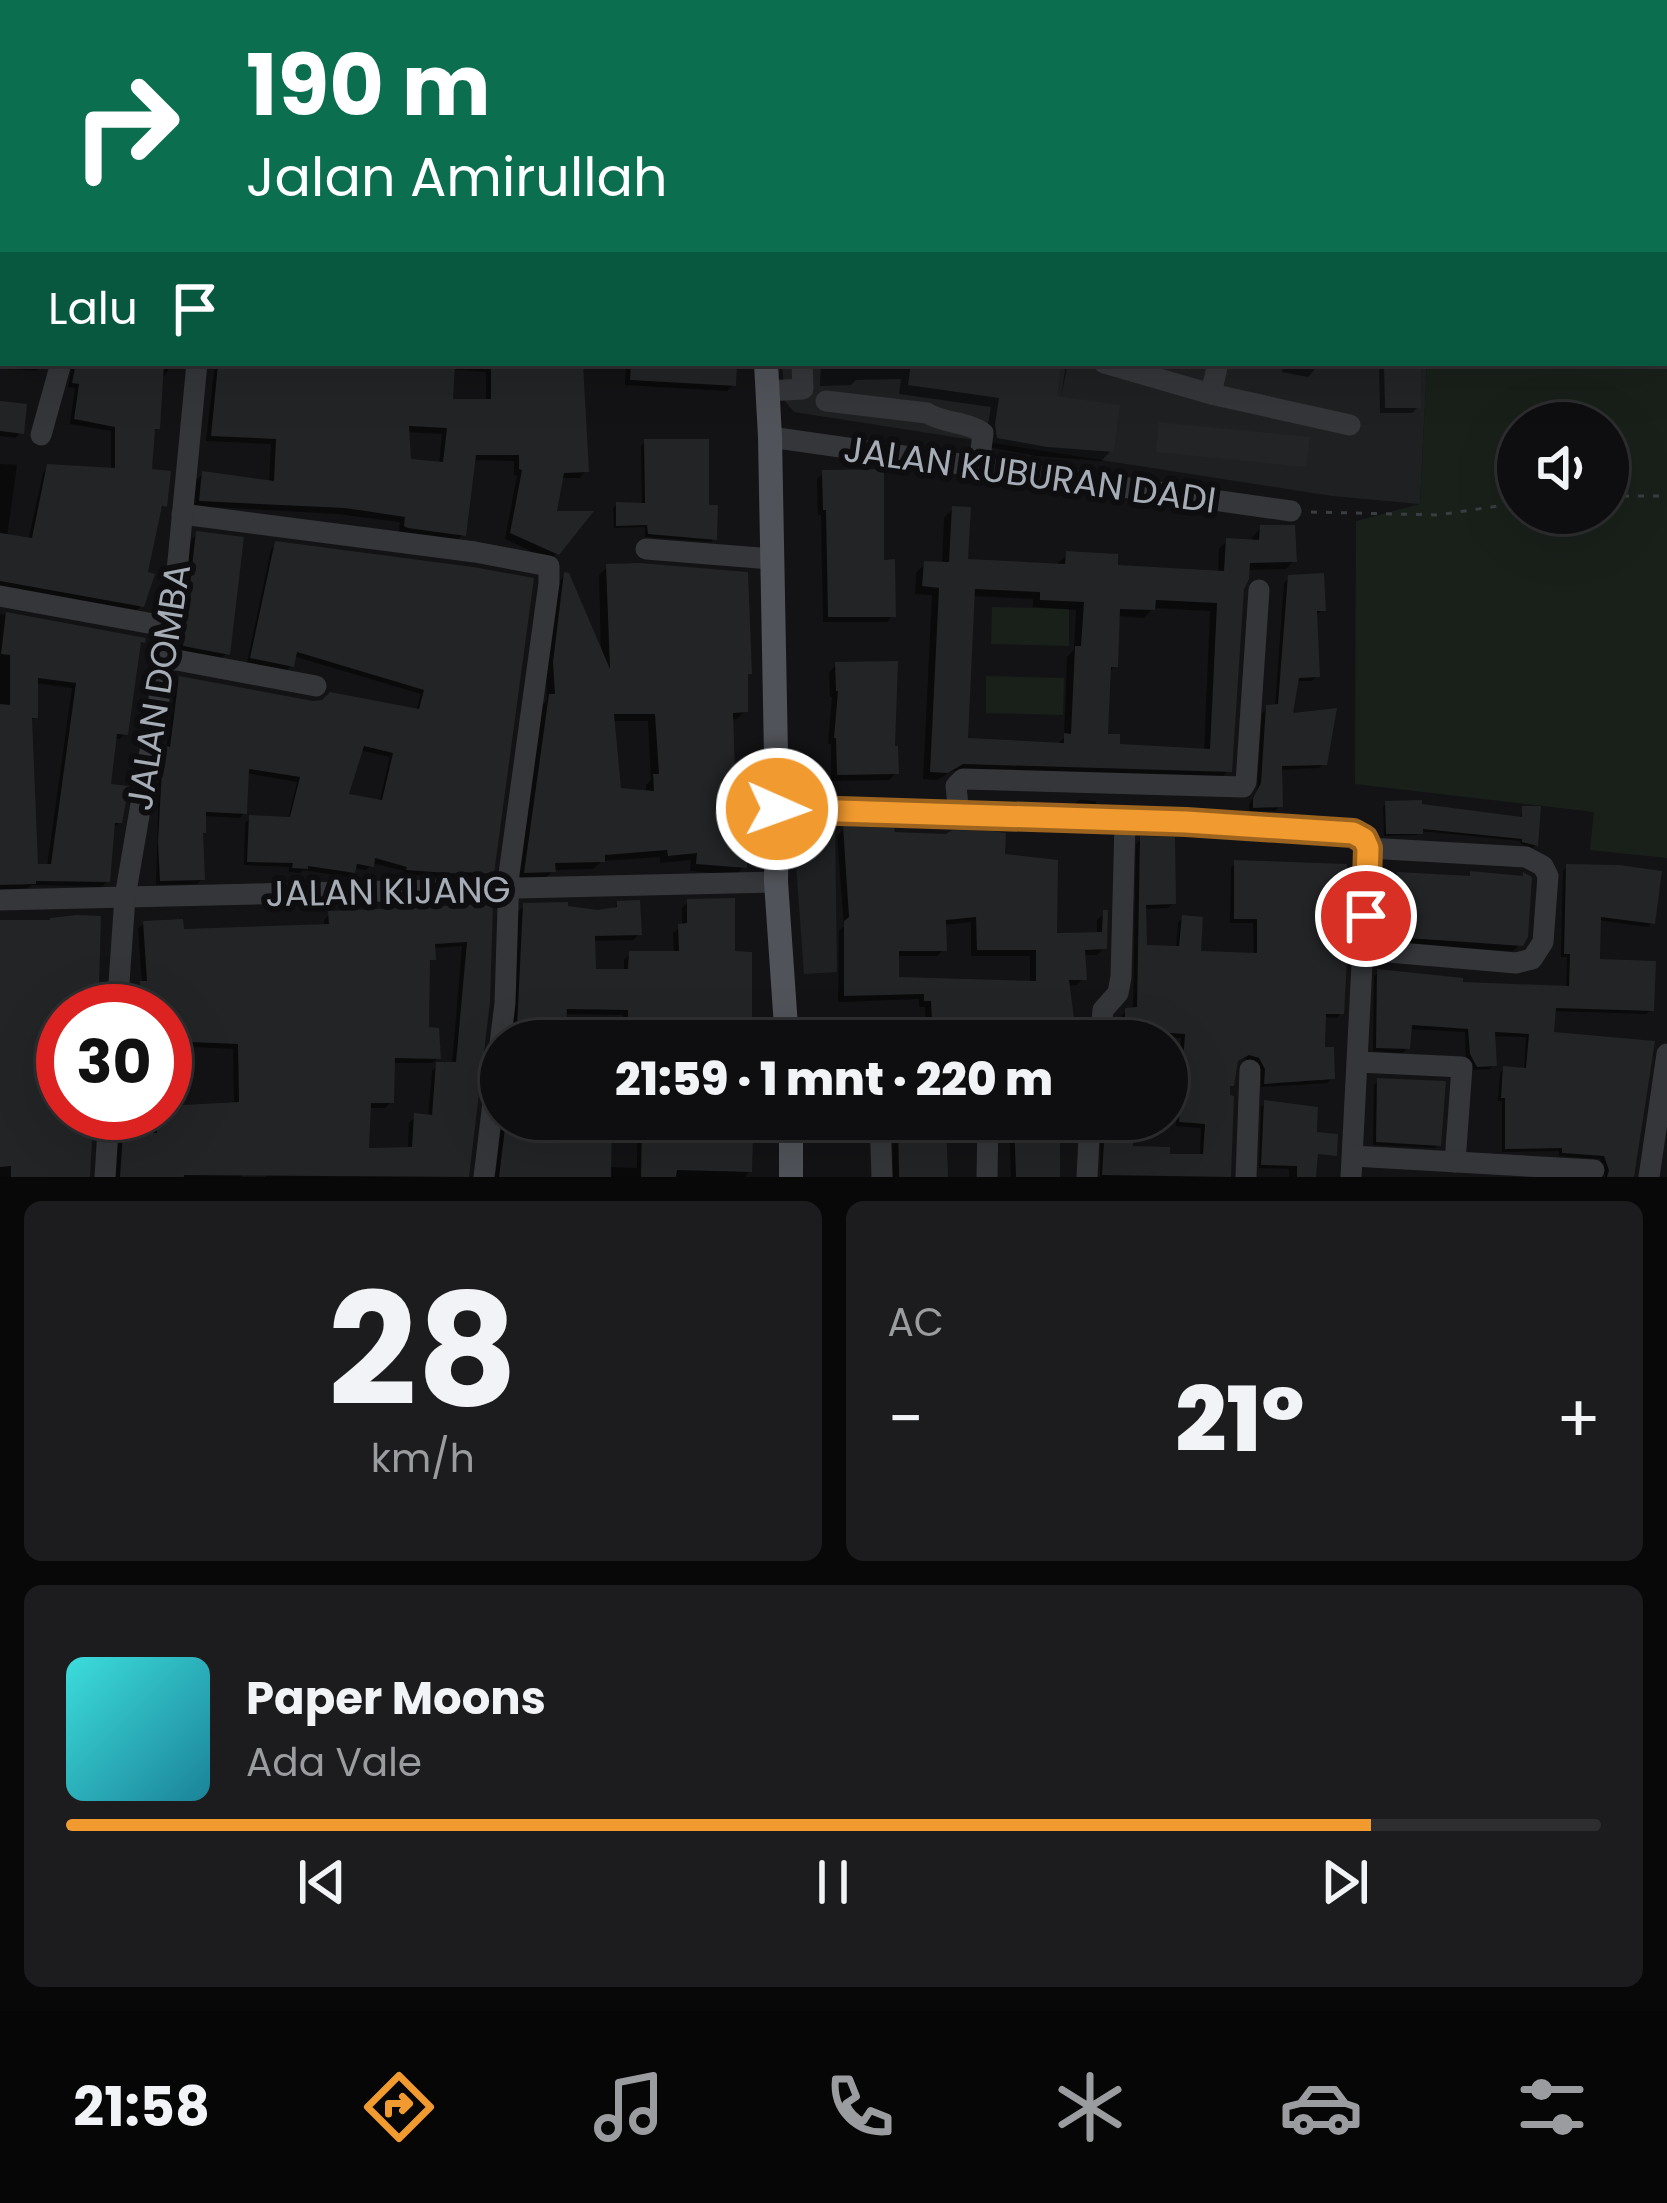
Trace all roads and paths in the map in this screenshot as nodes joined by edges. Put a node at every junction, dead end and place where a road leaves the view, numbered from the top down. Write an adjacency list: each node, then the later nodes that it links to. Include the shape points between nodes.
1 (60, 366): 11 (street)
2 (197, 366): 18 (street, JALAN DOMBA)
3 (766, 366): 7 (main road)
4 (802, 366): 7 (street, via 803,389)
5 (1114, 366): 8 (street)
6 (1217, 366): 8 (street)
7 (767, 391): 12 (main road)
8 (1210, 394): 10 (street)
9 (826, 401): 13 (street, via 927,413 976,428 983,433)
10 (1350, 425)
11 (41, 435)
12 (770, 437): 13 (street, JALAN KUBURAN DADI); 20 (main road)
13 (979, 467): 17 (street, JALAN KUBURAN DADI)
14 (1629, 496): 15 (path)
15 (1667, 496)
16 (1497, 506): 17 (path, via 1438,515)
17 (1291, 511)
18 (182, 514): 23 (street, JALAN DOMBA); 32 (street, via 549,566)
19 (646, 549): 20 (street)
20 (772, 559): 27 (main road)
21 (1259, 590): 26 (street, via 1246,782 1236,789)
22 (0, 596): 23 (street)
23 (170, 627): 24 (street, JALAN DOMBA)
24 (166, 658): 25 (street); 34 (street, JALAN DOMBA)
25 (316, 686)
26 (1185, 787): 28 (street, via 964,779 956,786); 30 (street)
27 (777, 809): 28 (street); 33 (main road)
28 (958, 815): 29 (street)
29 (1125, 822): 30 (street); 39 (street, via 1120,977)
30 (1186, 822): 31 (street, via 1353,833)
31 (1368, 848): 36 (street); 36 (street, via 1526,857 1548,876 1543,942 1532,959)
32 (508, 881): 33 (street, JALAN KIJANG); 34 (street, JALAN KIJANG); 53 (street, via 506,1003)
33 (776, 882): 38 (main road)
34 (125, 897): 35 (street, JALAN KIJANG); 37 (street, JALAN DOMBA)
35 (0, 901)
36 (1365, 950): 41 (street)
37 (119, 984)
38 (786, 1020)
39 (1102, 1020)
40 (1667, 1054): 59 (street)
41 (1358, 1062): 48 (street, via 1462,1067); 49 (street)
42 (1250, 1070): 58 (street)
43 (107, 1140): 52 (street)
44 (791, 1140): 54 (main road)
45 (881, 1140): 55 (street)
46 (988, 1140): 56 (street)
47 (1089, 1140): 57 (street)
48 (1456, 1162): 49 (street); 51 (street)
49 (1352, 1167)
50 (1594, 1170): 51 (street)
51 (1555, 1172)
52 (105, 1177)
53 (484, 1177)
54 (791, 1177)
55 (882, 1177)
56 (987, 1177)
57 (1087, 1177)
58 (1246, 1177)
59 (1649, 1177)

